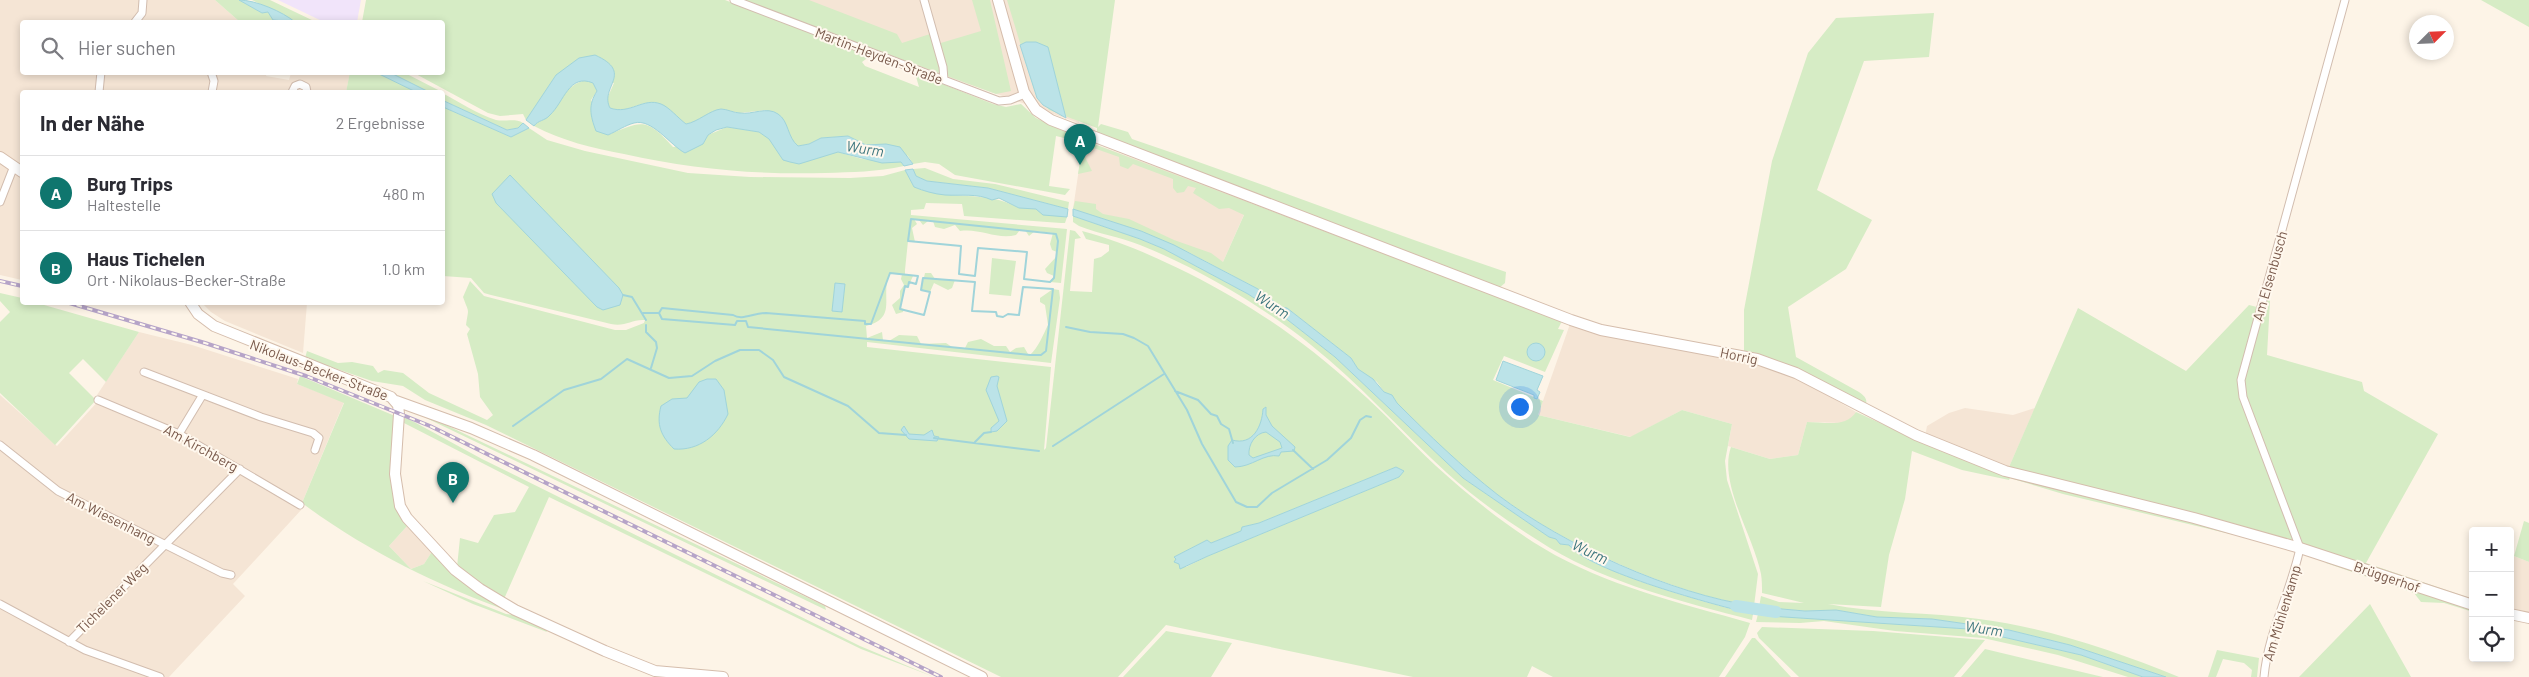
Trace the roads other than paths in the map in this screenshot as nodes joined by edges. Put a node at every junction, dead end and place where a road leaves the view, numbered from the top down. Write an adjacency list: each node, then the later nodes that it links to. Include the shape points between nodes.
1 (144, 0): 6 (street)
2 (734, 0): 9 (street, Martin-Heyden-Straße)
3 (924, 0): 9 (street, via 944,66)
4 (998, 0): 14 (main road)
5 (2345, 0): 29 (street, Am Elsenbusch, via 2241,380 2243,397)
6 (139, 20)
7 (101, 75): 10 (street)
8 (212, 75): 11 (street)
9 (944, 80): 14 (street, Martin-Heyden-Straße, via 1000,101)
10 (98, 90)
11 (212, 90)
12 (293, 90): 13 (street, via 300,84)
13 (307, 90)
14 (1025, 94): 29 (main road, Horrig, via 1036,110 1051,120 1601,330 1757,359 1796,373 1916,435 2005,471)
15 (0, 157): 16 (main road)
16 (18, 169): 17 (street)
17 (0, 202)
18 (192, 305): 22 (main road, Nikolaus-Becker-Straße, via 214,326 391,396)
19 (144, 372): 20 (street)
20 (202, 396): 23 (street); 25 (street, via 313,433 319,438)
21 (98, 400): 23 (street, Am Kirchberg)
22 (396, 401): 37 (main road, Nikolaus-Becker-Straße, via 400,414 395,484 400,506 454,570 515,610 611,654 660,672); 38 (main road, via 533,455)
23 (179, 434): 26 (street, Am Kirchberg)
24 (0, 445): 28 (street, Am Wiesenhang, via 53,488)
25 (315, 450)
26 (240, 469): 27 (street, Am Kirchberg); 28 (street, Tichelener Weg)
27 (300, 504)
28 (164, 545): 30 (street, Am Wiesenhang); 35 (street, Tichelener Weg)
29 (2300, 548): 32 (main road, Brüggerhof); 39 (street, Am Mühlenkamp, via 2296,572 2267,652)
30 (231, 575)
31 (0, 604): 35 (street)
32 (2469, 604)
33 (2514, 615): 34 (main road)
34 (2529, 618)
35 (69, 642): 36 (street)
36 (160, 677)
37 (723, 677)
38 (982, 677)
39 (2264, 677)

